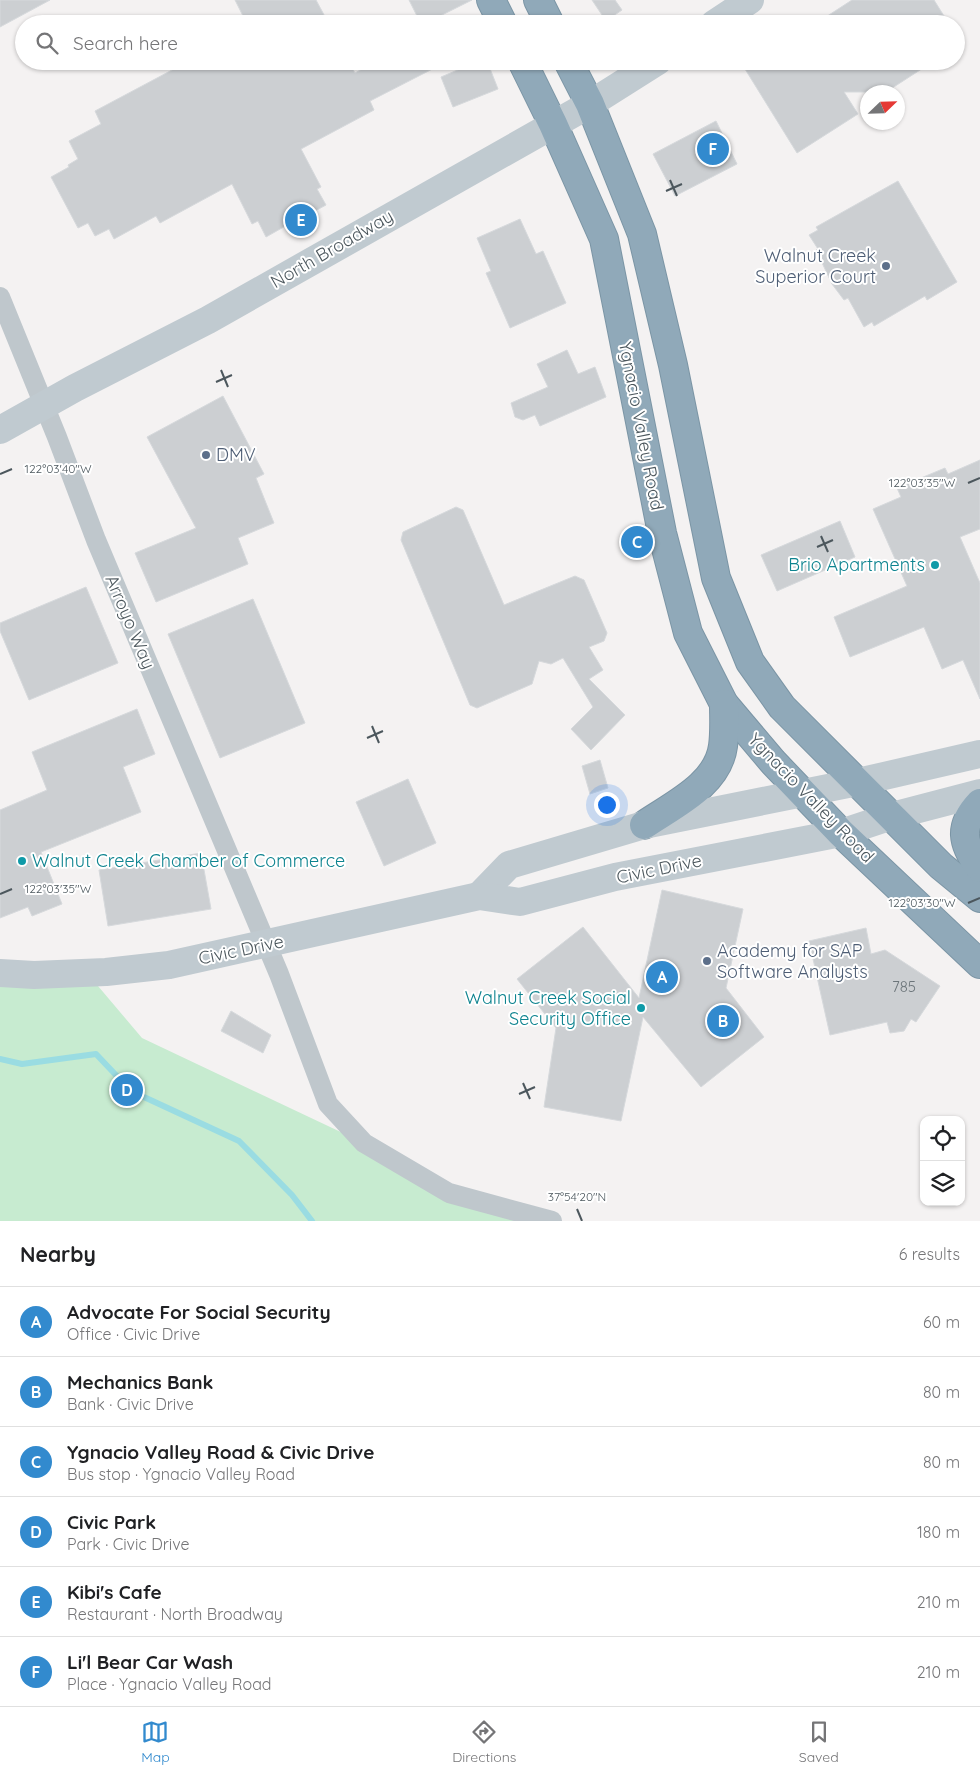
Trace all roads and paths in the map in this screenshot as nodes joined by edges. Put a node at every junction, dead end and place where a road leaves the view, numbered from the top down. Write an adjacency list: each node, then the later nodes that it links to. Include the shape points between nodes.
1 (491, 0): 4 (highway)
2 (538, 0): 5 (highway)
3 (750, 0): 6 (main road)
4 (498, 15)
5 (546, 15)
6 (728, 15)
7 (526, 70): 11 (highway, Ygnacio Valley Road)
8 (573, 70): 10 (highway)
9 (644, 70): 10 (main road, North Broadway)
10 (590, 104): 11 (main road, North Broadway); 17 (highway, via 642,234 673,366 716,578 750,662 782,707)
11 (553, 124): 13 (main road, North Broadway, via 208,320); 15 (highway, Ygnacio Valley Road, via 604,239 662,534 688,633)
12 (0, 297): 13 (street, Arroyo Way)
13 (44, 405): 14 (main road, North Broadway); 27 (street, Arroyo Way, via 96,540)
14 (0, 430)
15 (724, 704): 18 (highway, Ygnacio Valley Road); 22 (highway, via 723,747 709,778)
16 (980, 754): 17 (main road)
17 (858, 782): 18 (main road); 21 (highway)
18 (803, 793): 22 (main road); 23 (highway, Ygnacio Valley Road)
19 (980, 793): 21 (main road, Civic Drive)
20 (980, 803): 24 (highway, via 968,818 965,828 970,854)
21 (892, 816): 23 (main road, Civic Drive); 26 (highway, via 941,866)
22 (644, 825): 25 (main road, via 509,864)
23 (840, 833): 25 (main road, Civic Drive, via 615,877 520,902); 28 (highway, Ygnacio Valley Road)
24 (980, 868)
25 (479, 896): 27 (main road, Civic Drive)
26 (980, 898)
27 (266, 944): 29 (main road, Civic Drive, via 169,966 119,972); 30 (street, Arroyo Way, via 328,1104 364,1143 449,1193)
28 (980, 964)
29 (0, 973)
30 (552, 1221)

